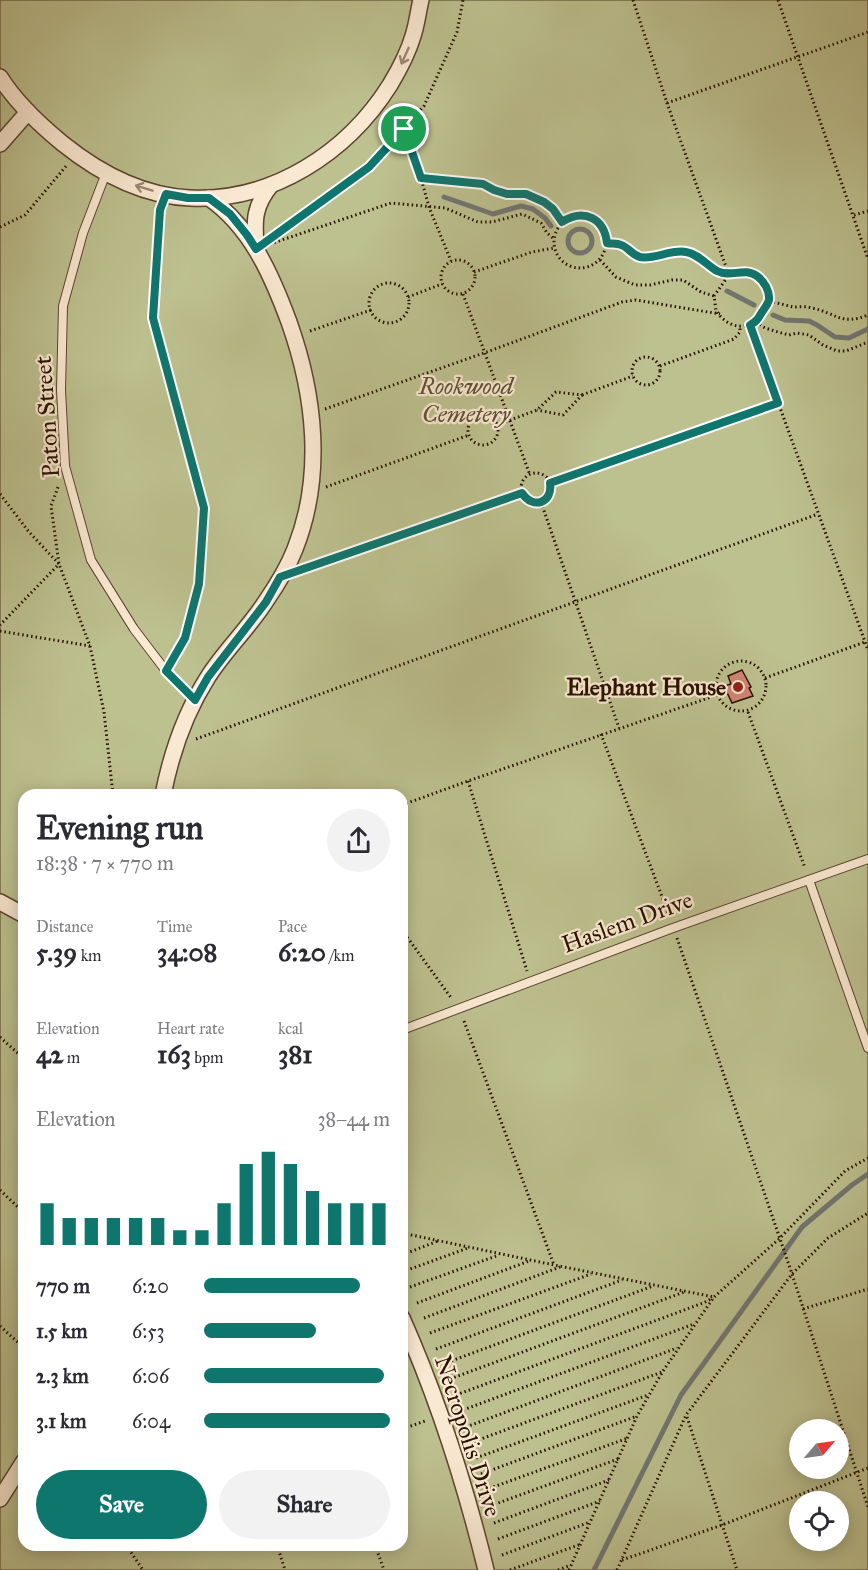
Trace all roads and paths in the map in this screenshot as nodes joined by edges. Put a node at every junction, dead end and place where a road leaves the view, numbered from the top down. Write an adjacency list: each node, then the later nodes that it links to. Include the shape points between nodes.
1 (421, 0): 15 (street, one-way to 15, via 405,56 372,111 325,156)
2 (463, 0): 10 (path, via 458,32 424,106)
3 (633, 0): 8 (path)
4 (778, 0): 6 (path)
5 (868, 32): 6 (path)
6 (798, 57): 8 (path); 20 (path)
7 (0, 78): 9 (street)
8 (667, 103): 31 (path)
9 (27, 112): 11 (street); 12 (street)
10 (404, 129): 14 (path); 26 (path, via 369,167)
11 (0, 144)
12 (76, 154): 13 (street); 22 (path, via 25,215)
13 (106, 173): 16 (street, one-way to 13); 55 (lane, Paton Street, via 83,232 63,306 61,390)
14 (421, 178): 18 (path); 21 (path, via 483,184 507,194 526,194 553,209)
15 (271, 185): 17 (street, via 238,195); 26 (street, via 255,216)
16 (166, 194): 17 (street); 71 (path, via 160,210 153,318 204,508 199,584 185,638)
17 (209, 198): 26 (street, via 230,214)
18 (429, 207): 23 (path, via 446,208 478,222 522,214 541,223); 26 (path, via 391,203); 29 (path)
19 (868, 210): 20 (path)
20 (854, 215): 27 (path)
21 (562, 222): 23 (path); 24 (path, via 570,217 588,216 602,226)
22 (0, 227)
23 (554, 239): 25 (path)
24 (607, 243): 28 (path); 31 (path, via 622,245 643,258 686,252)
25 (554, 248): 28 (path, via 565,264 574,268 592,266); 30 (path)
26 (256, 249): 43 (street)
27 (868, 259)
28 (600, 260): 34 (path, via 616,277 635,285 683,280)
29 (451, 261): 30 (path, via 468,263); 32 (path, via 441,273)
30 (474, 272): 33 (path, via 472,287)
31 (729, 275): 34 (path); 36 (path, via 748,272 756,276 764,283)
32 (442, 284): 33 (path, via 448,292); 35 (path)
33 (464, 294): 45 (path)
34 (714, 296): 38 (path)
35 (408, 297): 37 (path, via 404,316 392,323 379,320); 37 (path, via 396,284 383,284 373,291)
36 (769, 301): 39 (path, via 814,308 845,320); 40 (path)
37 (370, 310): 43 (path)
38 (720, 314): 42 (path, via 724,320); 45 (path, via 636,300 622,302)
39 (868, 315)
40 (756, 322): 41 (path); 44 (path, via 789,335 809,335 837,351)
41 (750, 325): 42 (path); 49 (path)
42 (740, 326): 46 (path, via 734,339)
43 (294, 337): 51 (street)
44 (868, 342)
45 (484, 353): 51 (path); 52 (path)
46 (660, 366): 47 (path, via 654,359 644,357 633,366); 47 (path, via 659,379 651,385 642,385)
47 (633, 376): 48 (path)
48 (582, 395): 50 (path, via 556,392); 50 (path, via 563,415)
49 (778, 403): 57 (path); 62 (path)
50 (537, 410): 52 (path)
51 (311, 414): 58 (street)
52 (510, 420): 53 (path); 56 (path)
53 (497, 425): 54 (path, via 487,416 478,416 471,422); 54 (path, via 498,433 490,443 478,444)
54 (469, 435): 58 (path)
55 (65, 466): 63 (path, via 51,506); 71 (lane, Paton Street, via 91,560 134,629)
56 (530, 475): 57 (path, via 541,474); 59 (path, via 523,480)
57 (550, 483): 61 (path, via 548,498)
58 (310, 493): 64 (street, via 295,551)
59 (522, 493): 61 (path, via 533,503); 64 (path)
60 (0, 494): 63 (path)
61 (541, 502): 65 (path)
62 (818, 514): 65 (path); 68 (path)
63 (59, 564): 66 (path); 69 (path)
64 (280, 577): 74 (street)
65 (577, 602): 76 (path); 78 (path)
66 (0, 625)
67 (0, 631): 69 (path)
68 (865, 642): 70 (path); 72 (path)
69 (90, 646): 80 (path, via 104,712)
70 (868, 650)
71 (166, 671): 74 (lane, Paton Street)
72 (765, 678): 73 (path, via 756,665 741,660 733,662 716,679); 75 (path, via 766,693)
73 (717, 694): 75 (path, via 727,708); 76 (path)
74 (195, 700): 78 (street)
75 (748, 712): 84 (path)
76 (619, 728): 77 (path)
77 (601, 734): 79 (path); 87 (path)
78 (175, 747): 81 (street)
79 (468, 780): 82 (path); 89 (path)
80 (112, 789)
81 (164, 789)
82 (408, 803)
83 (868, 859): 84 (lane, Haslem Drive)
84 (809, 880): 87 (lane, Haslem Drive); 93 (lane)
85 (0, 902): 86 (street)
86 (18, 912)
87 (673, 928): 89 (lane, Haslem Drive); 100 (path)
88 (408, 938): 90 (path)
89 (530, 982): 90 (lane, Haslem Drive)
90 (459, 1009): 91 (lane, Haslem Drive); 106 (path)
91 (408, 1028)
92 (0, 1037): 94 (path)
93 (868, 1048)
94 (18, 1054)
95 (868, 1158): 100 (path, via 845,1170)
96 (0, 1190): 97 (path)
97 (18, 1207)
98 (868, 1214): 110 (path, via 828,1238)
99 (408, 1234): 101 (path)
100 (779, 1239): 110 (path); 116 (path)
101 (440, 1241): 102 (path); 103 (path)
102 (470, 1247): 104 (path); 108 (path)
103 (408, 1253)
104 (500, 1254): 105 (path); 113 (path)
105 (531, 1260): 106 (path); 117 (path)
106 (554, 1265): 107 (path)
107 (561, 1267): 109 (path); 119 (path)
108 (408, 1270)
109 (593, 1273): 111 (path); 123 (path)
110 (792, 1274): 118 (path); 133 (path)
111 (624, 1279): 112 (path); 126 (path)
112 (655, 1285): 115 (path); 127 (path)
113 (410, 1287)
114 (868, 1289): 118 (path)
115 (686, 1292): 116 (path); 129 (path)
116 (714, 1297): 120 (path); 131 (path)
117 (417, 1303)
118 (803, 1309): 144 (path)
119 (424, 1318)
120 (696, 1323): 125 (path); 132 (path)
121 (0, 1326): 124 (path)
122 (408, 1333): 134 (street, Necropolis Drive)
123 (430, 1333)
124 (18, 1342)
125 (679, 1348): 128 (path); 136 (path)
126 (436, 1349)
127 (443, 1364)
128 (663, 1371): 130 (path); 139 (path)
129 (450, 1379)
130 (649, 1394): 135 (path); 140 (path)
131 (456, 1395)
132 (463, 1410)
133 (686, 1415): 154 (path); 161 (path)
134 (441, 1416): 137 (path); 166 (street, Necropolis Drive)
135 (637, 1416): 138 (path); 145 (path)
136 (466, 1427)
137 (408, 1428)
138 (628, 1437): 141 (path); 147 (path)
139 (470, 1443)
140 (476, 1458)
141 (618, 1459): 146 (path); 150 (path)
142 (868, 1468): 144 (path)
143 (18, 1470): 148 (street)
144 (856, 1472): 151 (path); 154 (path)
145 (481, 1474)
146 (609, 1480): 149 (path); 153 (path)
147 (485, 1490)
148 (0, 1499)
149 (600, 1501): 152 (path); 155 (path)
150 (490, 1506)
151 (868, 1507)
152 (590, 1522): 156 (path); 160 (path)
153 (494, 1523)
154 (722, 1525): 161 (path); 171 (path)
155 (498, 1539)
156 (581, 1544): 162 (path); 167 (path)
157 (130, 1551): 163 (path)
158 (279, 1551): 164 (path)
159 (377, 1551): 165 (path)
160 (502, 1555)
161 (622, 1560): 170 (path)
162 (572, 1565): 168 (path); 169 (path)
163 (143, 1570)
164 (285, 1570)
165 (384, 1570)
166 (486, 1570)
167 (510, 1570)
168 (558, 1570)
169 (569, 1570)
170 (617, 1570)
171 (737, 1570)

